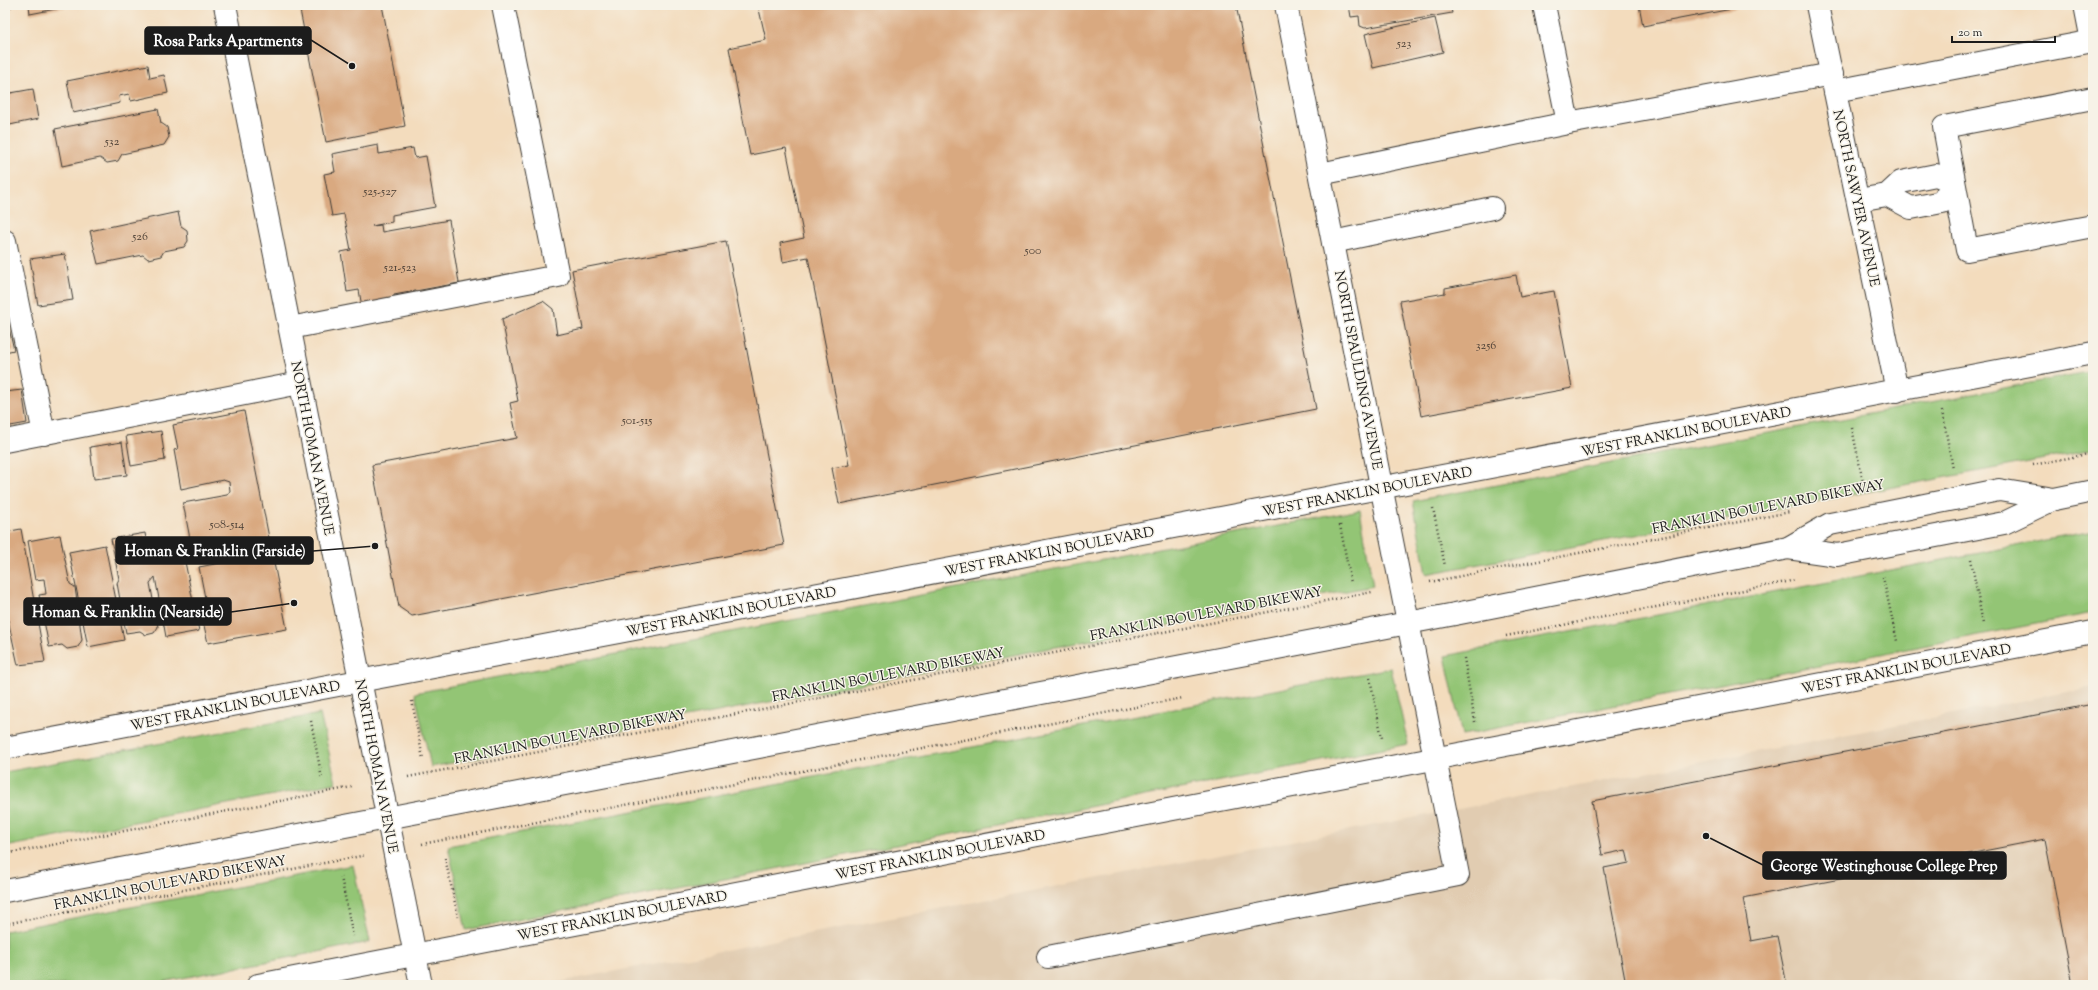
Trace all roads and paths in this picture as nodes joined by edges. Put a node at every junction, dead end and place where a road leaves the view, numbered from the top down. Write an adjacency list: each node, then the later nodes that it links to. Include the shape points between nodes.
1 (225, 5): 18 (street, NORTH HOMAN AVENUE)
2 (503, 5): 18 (street, via 558,276)
3 (1286, 5): 11 (street, NORTH SPAULDING AVENUE)
4 (1544, 5): 10 (street)
5 (1817, 5): 8 (street, NORTH SAWYER AVENUE)
6 (2085, 5): 7 (street)
7 (2093, 41): 8 (street)
8 (1833, 83): 10 (street); 13 (street, NORTH SAWYER AVENUE)
9 (2093, 98): 12 (street, via 1944,127)
10 (1568, 123): 11 (street)
11 (1320, 174): 17 (street, NORTH SPAULDING AVENUE)
12 (1954, 182): 13 (street, via 1942,202 1934,204 1911,208 1887,195); 15 (street, via 1967,250)
13 (1858, 200): 21 (street, NORTH SAWYER AVENUE)
14 (1492, 208): 17 (street)
15 (2093, 226)
16 (5, 242): 24 (street)
17 (1333, 242): 30 (street, NORTH SPAULDING AVENUE)
18 (290, 328): 20 (street, NORTH HOMAN AVENUE)
19 (2093, 353): 21 (street, WEST FRANKLIN BOULEVARD)
20 (300, 384): 24 (street); 51 (street, NORTH HOMAN AVENUE)
21 (1897, 391): 30 (street, WEST FRANKLIN BOULEVARD)
22 (1940, 403): 28 (path)
23 (1850, 422): 29 (path)
24 (44, 434): 25 (street)
25 (5, 441)
26 (2093, 453): 27 (path)
27 (2032, 465)
28 (1953, 469)
29 (1864, 487)
30 (1382, 488): 44 (street, NORTH SPAULDING AVENUE); 51 (street, WEST FRANKLIN BOULEVARD)
31 (2093, 491): 32 (street)
32 (2054, 499): 36 (street, via 2004,523 1837,555); 36 (street, via 1999,490 1830,524)
33 (1431, 501): 38 (path)
34 (1796, 511): 40 (path, FRANKLIN BOULEVARD BIKEWAY)
35 (1338, 517): 42 (path)
36 (1788, 548): 44 (street)
37 (1971, 559): 45 (path)
38 (1445, 566)
39 (1883, 577): 48 (path)
40 (1447, 579)
41 (1803, 579): 47 (path)
42 (1351, 583)
43 (1354, 595): 60 (path, FRANKLIN BOULEVARD BIKEWAY)
44 (1408, 623): 59 (street, NORTH SPAULDING AVENUE); 63 (street)
45 (1985, 630)
46 (2093, 632): 59 (street, WEST FRANKLIN BOULEVARD)
47 (1500, 637)
48 (1898, 646)
49 (1464, 658): 55 (path)
50 (1370, 678): 56 (path)
51 (360, 681): 57 (street, WEST FRANKLIN BOULEVARD); 63 (street, NORTH HOMAN AVENUE)
52 (1190, 697): 64 (path)
53 (411, 699): 58 (path)
54 (310, 718): 61 (path)
55 (1477, 730)
56 (1383, 745)
57 (5, 748)
58 (423, 759)
59 (1435, 759): 73 (street, WEST FRANKLIN BOULEVARD); 74 (street, NORTH SPAULDING AVENUE, via 1458,875)
60 (426, 773)
61 (322, 779)
62 (325, 792): 65 (path)
63 (387, 819): 69 (street); 73 (street, NORTH HOMAN AVENUE)
64 (441, 840)
65 (5, 854)
66 (445, 858): 70 (path)
67 (338, 860): 71 (path, FRANKLIN BOULEVARD BIKEWAY)
68 (341, 877): 72 (path)
69 (5, 891)
70 (459, 922)
71 (5, 924)
72 (354, 941)
73 (414, 955): 75 (street, WEST FRANKLIN BOULEVARD); 76 (street, NORTH HOMAN AVENUE)
74 (1048, 957)
75 (258, 985)
76 (420, 985)

